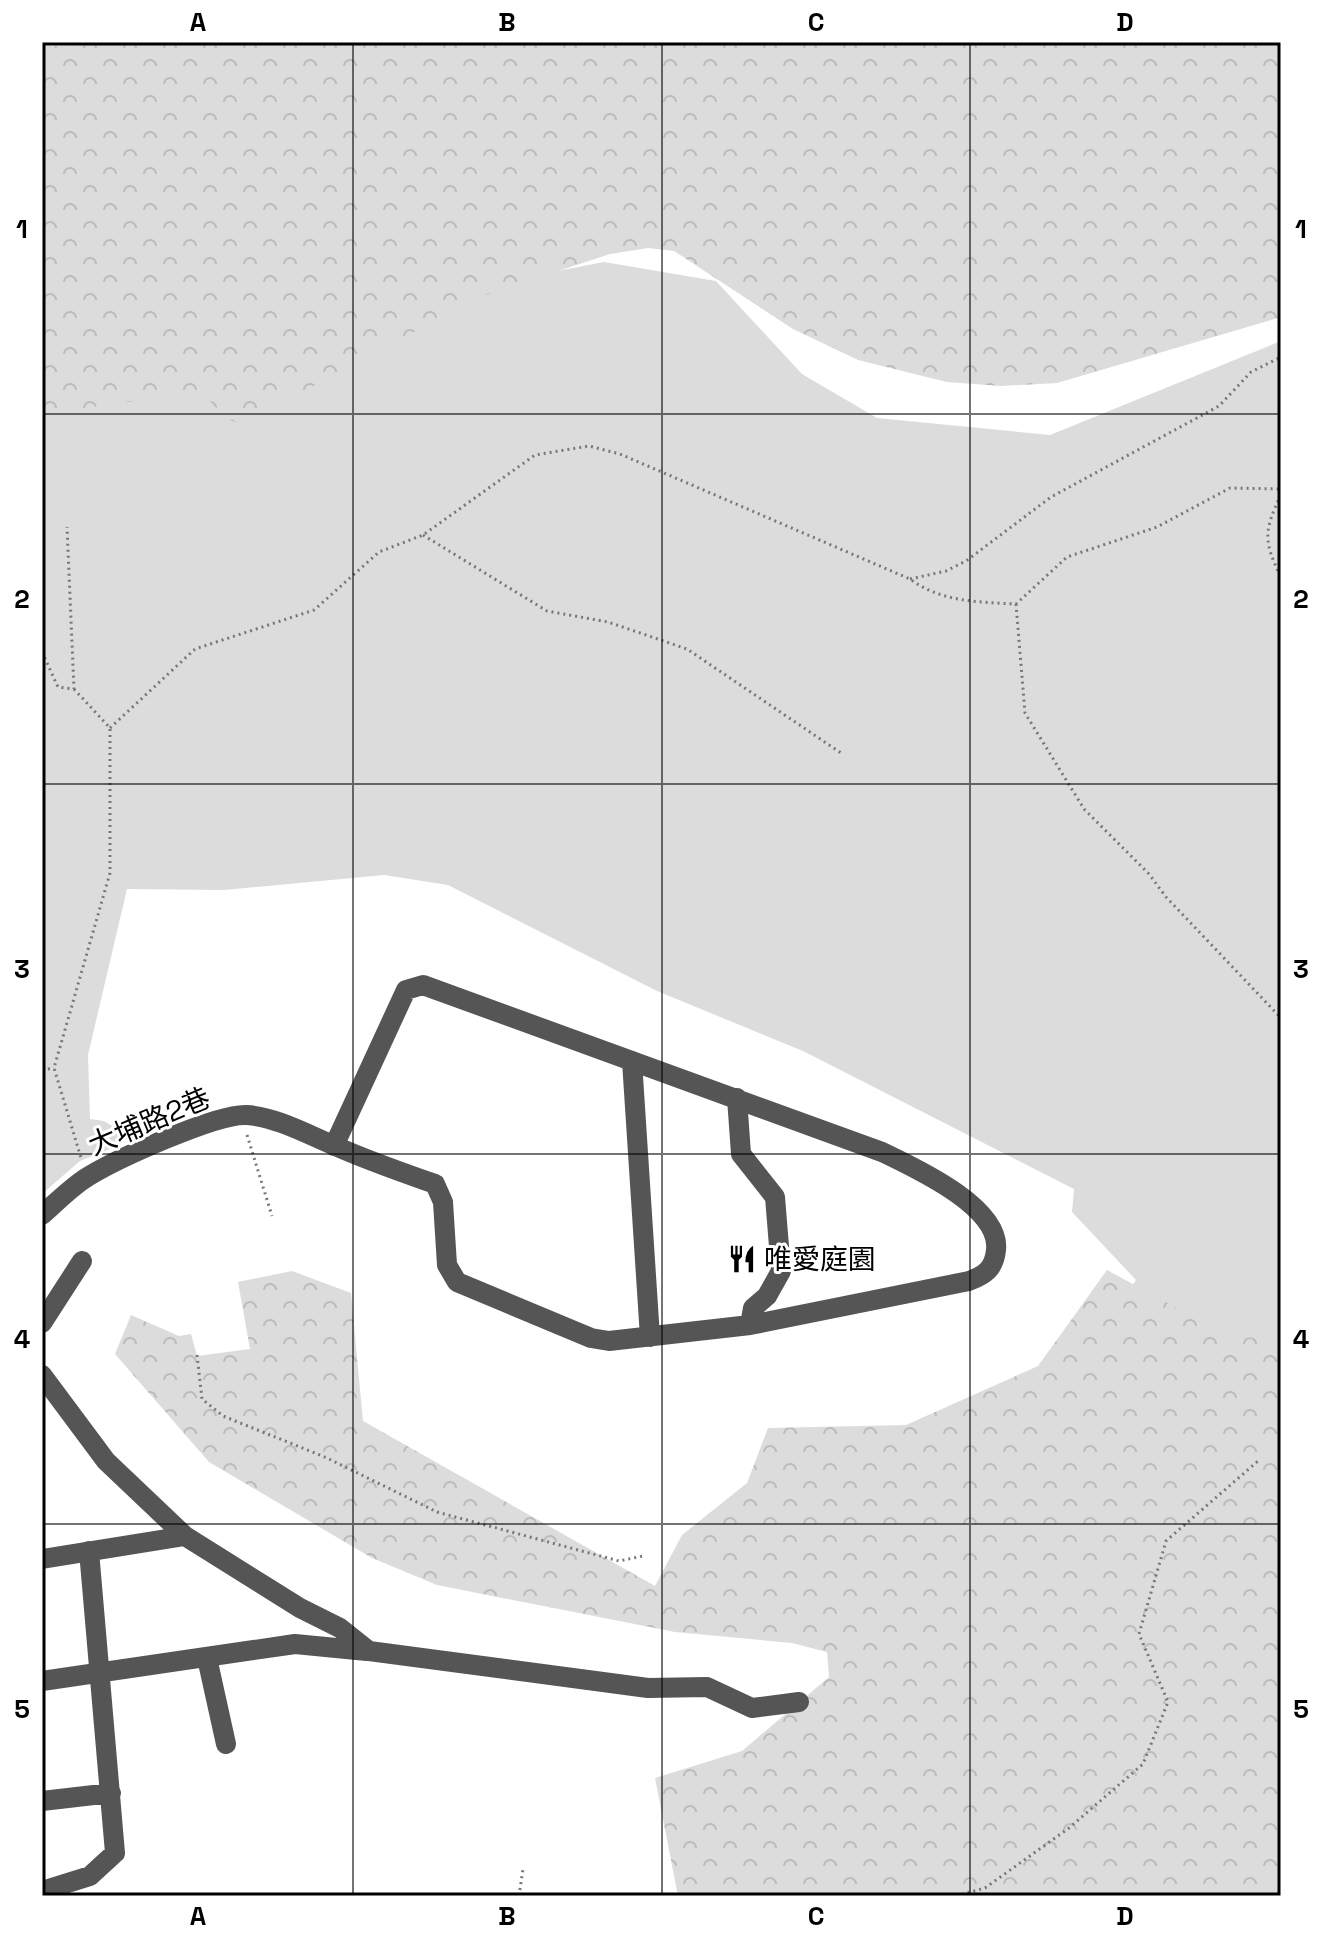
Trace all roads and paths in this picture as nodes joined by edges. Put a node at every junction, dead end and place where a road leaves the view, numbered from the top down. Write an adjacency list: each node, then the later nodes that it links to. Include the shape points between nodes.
1 (1281, 357): 6 (path, via 1251,372 1219,406 1051,497 966,561)
2 (1281, 492): 5 (path, via 1267,524 1271,557); 7 (path, via 1230,488 1157,527 1067,557)
3 (67, 527): 9 (path)
4 (423, 535): 6 (path, via 535,455 589,446 620,454); 10 (path, via 379,552 314,610 195,649); 11 (path, via 547,611 608,622 687,649)
5 (1281, 577)
6 (910, 579): 7 (path, via 963,601)
7 (1016, 604): 12 (path, via 1025,713 1084,809)
8 (42, 652): 9 (path, via 58,687)
9 (74, 689): 10 (path)
10 (110, 728): 14 (path, via 110,873)
11 (841, 753)
12 (1281, 1018)
13 (632, 1061): 16 (street); 18 (street, via 423,985 406,990); 25 (street)
14 (54, 1068): 15 (path); 19 (path)
15 (42, 1070)
16 (737, 1098): 24 (street, via 741,1154 775,1197 781,1271 753,1308); 24 (street, via 926,1174 970,1203 993,1229 997,1242 993,1265 969,1281)
17 (246, 1115): 18 (street, 大埔路2巷); 19 (street, 大埔路2巷, via 200,1126); 21 (path, via 248,1143)
18 (334, 1146): 25 (street, 大埔路2巷, via 435,1184 443,1202 447,1265 457,1282 591,1338)
19 (87, 1177): 20 (street, 大埔路2巷)
20 (42, 1215)
21 (272, 1216)
22 (82, 1261): 23 (street)
23 (42, 1323)
24 (750, 1325): 25 (street)
25 (650, 1337)
26 (197, 1355): 31 (path, via 202,1399 223,1416 327,1458 437,1512 619,1561)
27 (42, 1375): 29 (street, via 106,1461)
28 (1258, 1461): 46 (path, via 1166,1541 1139,1634 1168,1702 1143,1764 1069,1828 985,1888)
29 (185, 1536): 30 (street); 33 (street)
30 (89, 1551): 32 (street); 37 (street)
31 (643, 1556)
32 (42, 1559)
33 (300, 1608): 34 (street); 35 (street, via 340,1628)
34 (295, 1644): 35 (street); 36 (street)
35 (369, 1651): 39 (street, via 648,1688 707,1687 752,1708)
36 (207, 1658): 37 (street); 40 (street)
37 (101, 1674): 38 (street); 41 (street)
38 (42, 1681)
39 (799, 1702)
40 (226, 1744)
41 (111, 1793): 42 (street); 44 (street, via 115,1853 90,1876)
42 (42, 1801)
43 (523, 1869): 45 (path)
44 (42, 1891)
45 (519, 1896)
46 (956, 1896)

